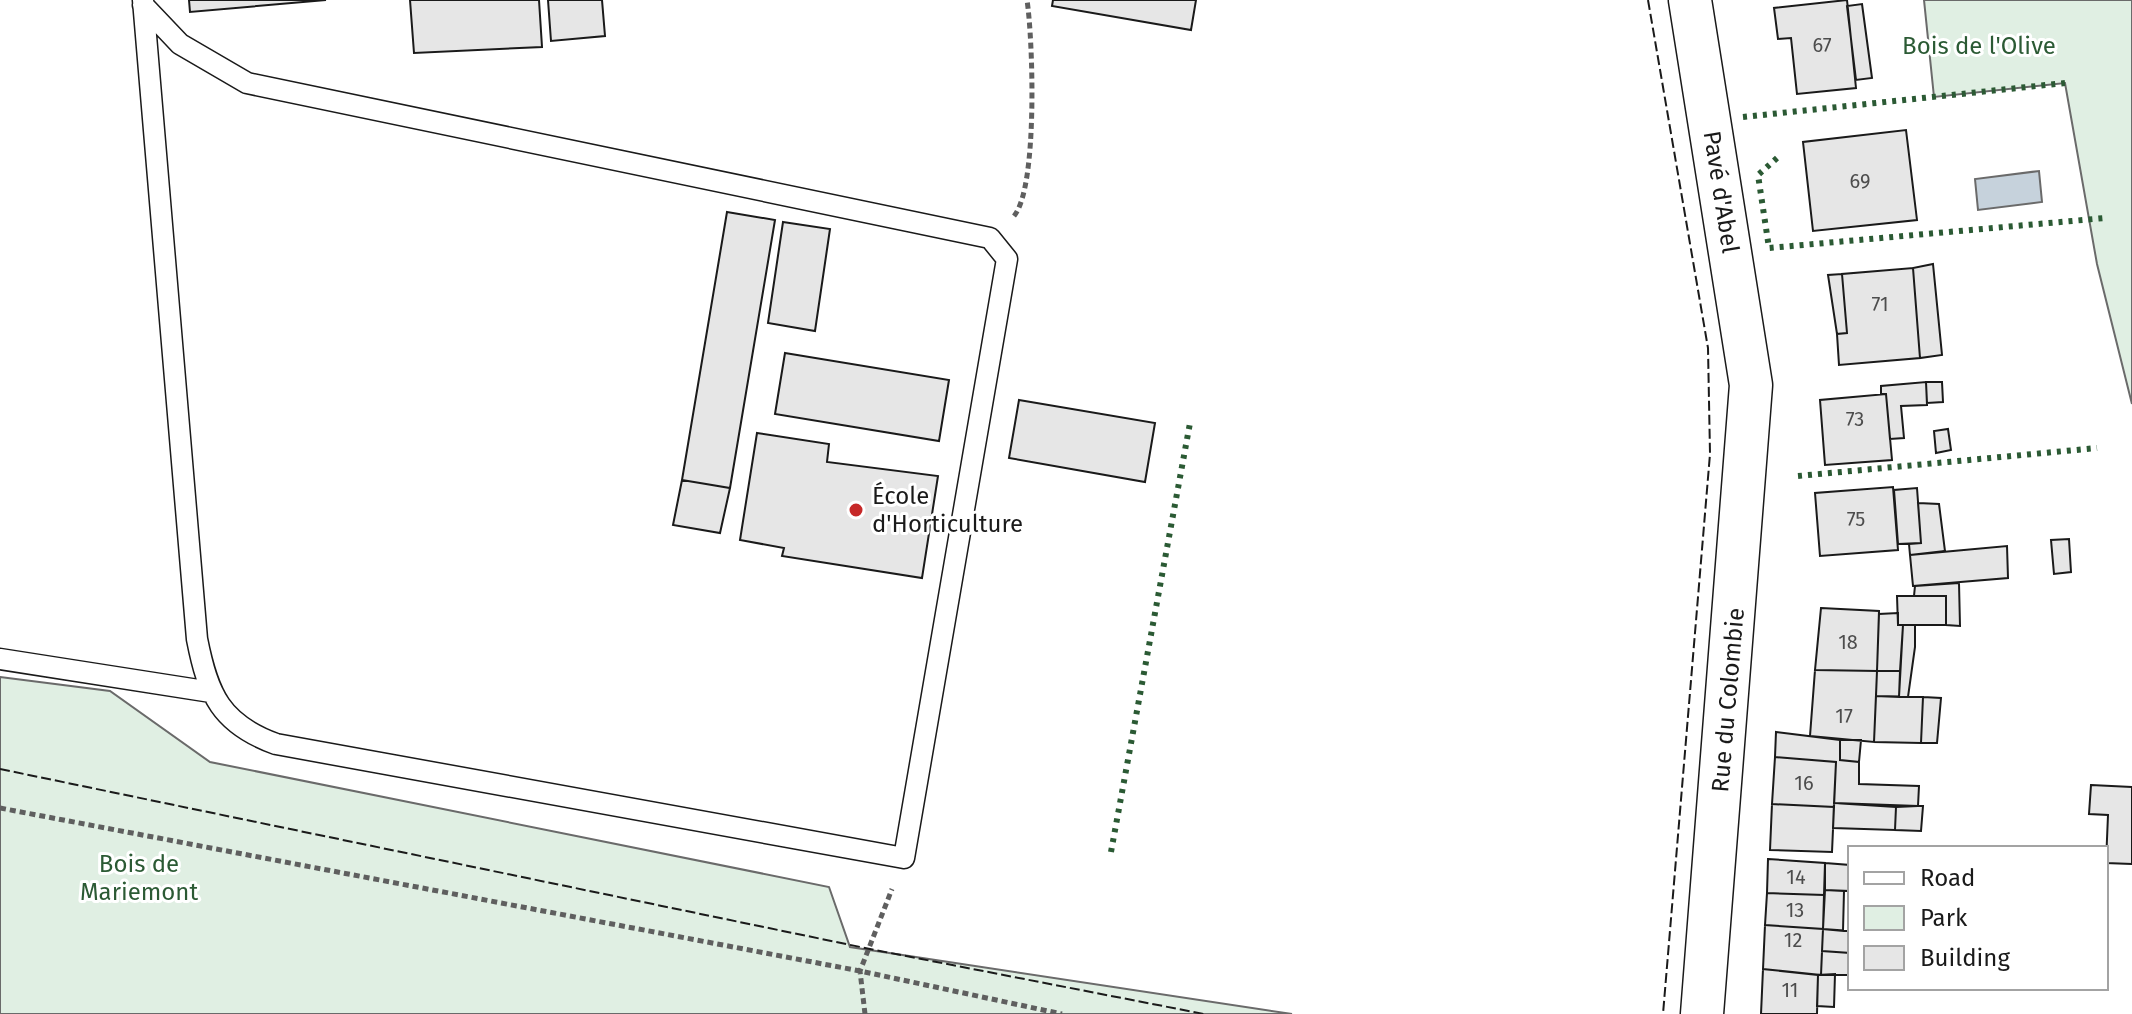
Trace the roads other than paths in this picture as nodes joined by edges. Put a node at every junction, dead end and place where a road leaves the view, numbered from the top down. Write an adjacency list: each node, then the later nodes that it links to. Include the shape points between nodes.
1 (1690, 0): 3 (street, Pavé d'Abel)
2 (143, 2): 5 (lane, via 197,639); 5 (lane, via 180,44 247,83 990,238 1007,259 904,858 276,744 246,733)
3 (1751, 385): 6 (street, Rue du Colombie)
4 (0, 659): 5 (lane)
5 (211, 692)
6 (1702, 1014)

